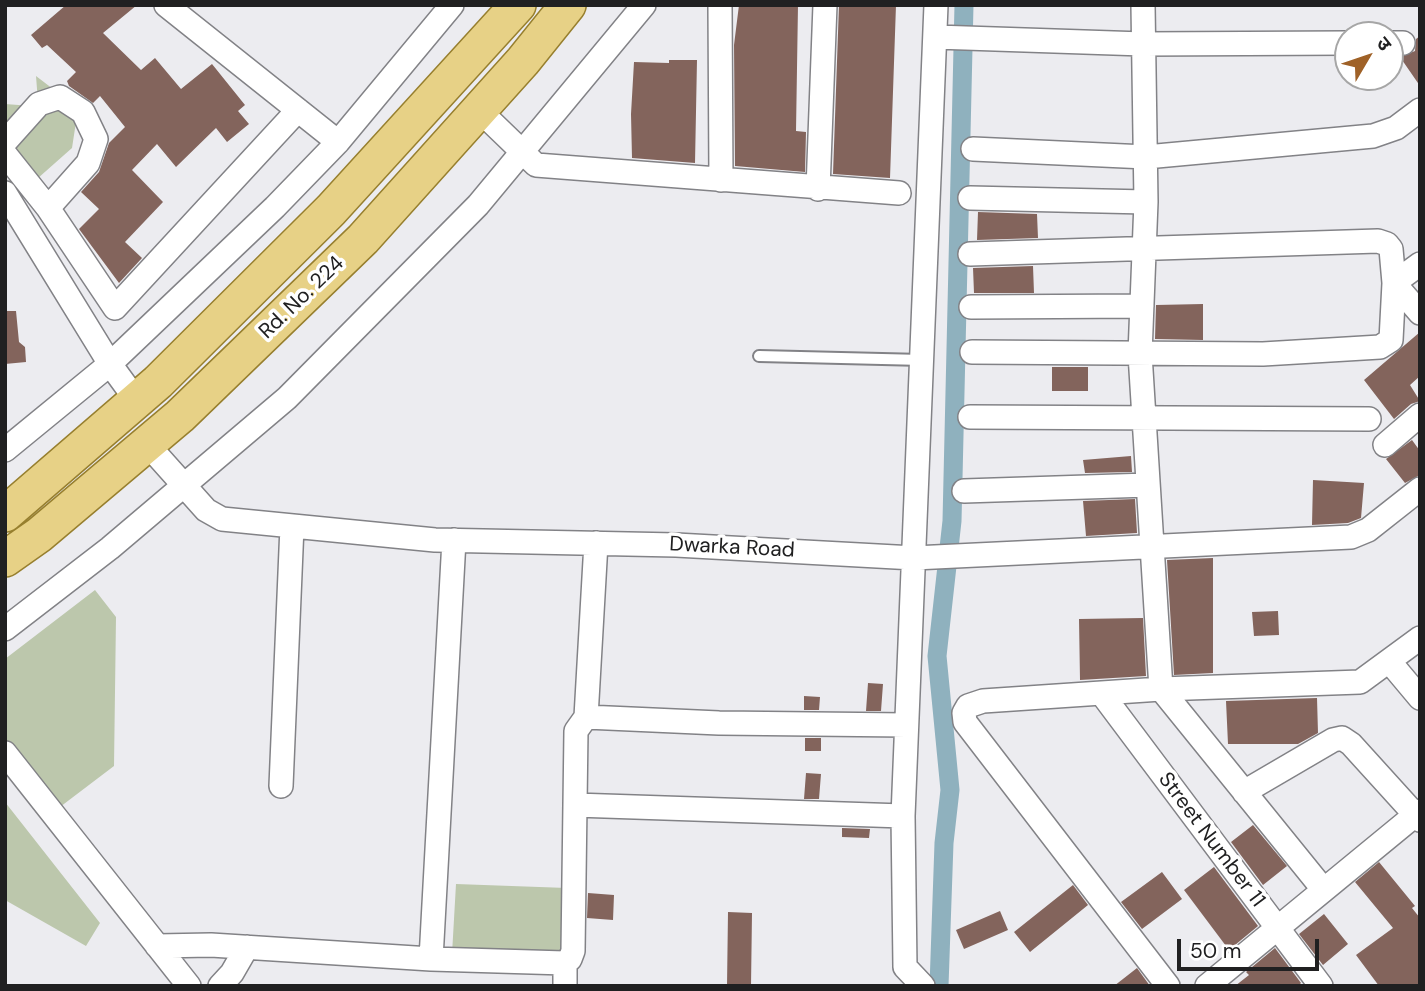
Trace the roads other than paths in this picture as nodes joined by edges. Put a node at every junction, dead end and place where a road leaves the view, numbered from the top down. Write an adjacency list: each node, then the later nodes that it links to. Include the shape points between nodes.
1 (166, 5): 13 (street)
2 (452, 5): 17 (street)
3 (518, 5): 41 (main road, Rd. No. 224, via 331,210)
4 (568, 5): 14 (main road, Rd. No. 224)
5 (644, 5): 19 (street)
6 (720, 5): 22 (street)
7 (825, 5): 23 (street)
8 (936, 5): 10 (street)
9 (1143, 5): 12 (street)
10 (954, 38): 12 (street); 39 (street)
11 (1334, 43): 12 (street)
12 (1143, 44): 21 (street)
13 (298, 110): 17 (street); 28 (street, via 115,308)
14 (479, 110): 19 (street); 46 (main road, Rd. No. 224, via 363,239)
15 (1420, 110): 21 (street, via 1396,128 1373,136)
16 (5, 142): 28 (street, via 39,104 60,97 83,112 96,139 88,163)
17 (338, 142): 40 (street, via 191,290)
18 (973, 149): 21 (street)
19 (521, 152): 22 (street, via 536,165); 49 (street, via 478,205 388,298 287,398)
20 (5, 154): 28 (street)
21 (1146, 158): 27 (street)
22 (721, 180): 23 (street)
23 (818, 189): 25 (street)
24 (5, 192): 40 (street)
25 (899, 193)
26 (970, 198): 27 (street)
27 (1146, 202): 29 (street)
28 (48, 208)
29 (1145, 247): 30 (street); 32 (street, via 1384,242 1391,249); 33 (street)
30 (970, 254)
31 (1420, 264): 32 (street)
32 (1394, 283): 35 (street); 37 (street, via 1391,340 1380,347 1262,354)
33 (1142, 306): 34 (street); 37 (street)
34 (971, 307)
35 (1420, 313)
36 (972, 352): 37 (street)
37 (1140, 354): 45 (street)
38 (760, 356): 39 (lane)
39 (923, 359): 58 (street)
40 (110, 363): 41 (street); 48 (street)
41 (137, 401): 53 (main road, Rd. No. 224)
42 (1420, 415): 47 (street)
43 (970, 417): 45 (street)
44 (1369, 419): 45 (street)
45 (1144, 420): 50 (street)
46 (146, 444): 49 (street, Dwarka Road); 59 (main road, Rd. No. 224)
47 (1385, 445)
48 (5, 450)
49 (185, 485): 54 (street, Dwarka Road, via 212,515 222,519); 60 (street)
50 (1148, 485): 52 (street); 57 (street)
51 (1420, 489): 57 (street, Dwarka Road, via 1359,536)
52 (964, 491)
53 (5, 514)
54 (292, 526): 55 (street, Dwarka Road); 69 (street)
55 (454, 540): 56 (street, Dwarka Road); 78 (street)
56 (596, 543): 58 (street, Dwarka Road); 66 (street)
57 (1153, 548): 58 (street, Dwarka Road); 63 (street)
58 (914, 558): 67 (street)
59 (5, 559)
60 (5, 629)
61 (1420, 638): 62 (street)
62 (1389, 662): 63 (street, via 1360,682); 65 (street)
63 (1161, 689): 64 (street); 70 (street)
64 (1102, 694): 75 (street, Street Number 11); 84 (street, via 982,701 968,706 965,722)
65 (1420, 698)
66 (586, 717): 67 (street); 71 (street, via 576,731)
67 (906, 725): 73 (street)
68 (5, 753): 76 (street)
69 (281, 786)
70 (1244, 792): 72 (street, via 1342,738); 74 (street)
71 (575, 804): 73 (street); 79 (street, via 573,951)
72 (1418, 815): 74 (street)
73 (902, 816): 80 (street)
74 (1323, 890): 75 (street)
75 (1276, 927): 85 (street); 86 (street, Street Number 11)
76 (157, 946): 77 (street); 81 (street)
77 (247, 947): 78 (street); 82 (street)
78 (432, 959): 79 (street)
79 (565, 974)
80 (904, 976): 83 (street)
81 (188, 986)
82 (220, 986)
83 (923, 986)
84 (1168, 986)
85 (1207, 986)
86 (1321, 986)

